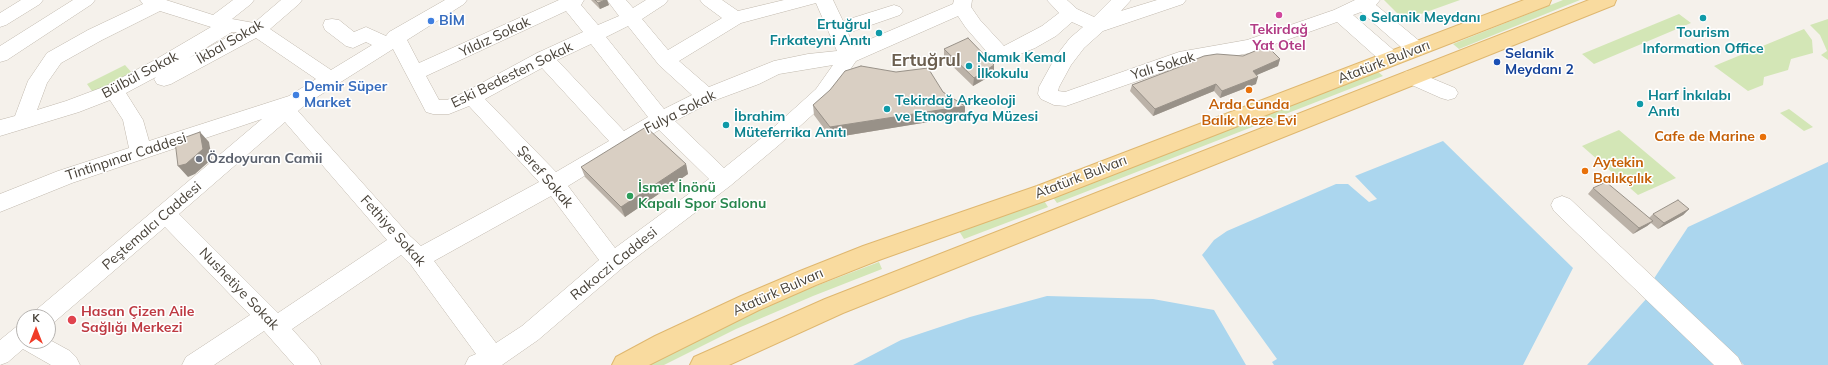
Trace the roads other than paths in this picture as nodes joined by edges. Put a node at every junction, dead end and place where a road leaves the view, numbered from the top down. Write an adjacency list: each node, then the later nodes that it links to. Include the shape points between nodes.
1 (34, 0): 25 (street)
2 (86, 0): 35 (street)
3 (245, 0): 26 (street, Bülbül Sokak)
4 (293, 0): 29 (street, İkbal Sokak)
5 (458, 0): 33 (street, Peştemalcı Caddesi)
6 (616, 0): 23 (street)
7 (659, 0): 23 (street, Eski Bedesten Sokak)
8 (709, 0): 24 (street)
9 (809, 0): 24 (street)
10 (824, 0): 30 (street)
11 (1122, 0): 28 (street)
12 (1175, 0): 28 (street)
13 (1542, 0): 34 (main road, Atatürk Bulvarı)
14 (1607, 0): 40 (main road, Atatürk Bulvarı)
15 (572, 1): 32 (street); 41 (street, Yıldız Sokak)
16 (154, 2): 19 (street); 49 (street, via 54,58 38,81)
17 (1367, 2): 22 (street, Yalı Sokak); 34 (street)
18 (963, 4): 21 (street, via 989,44 1001,55 1049,31); 31 (street, Fulya Sokak)
19 (184, 5): 26 (street)
20 (891, 5): 30 (street); 31 (street)
21 (1064, 5): 28 (street)
22 (1340, 14): 28 (street, Yalı Sokak, via 1250,46 1180,59 1066,99 1054,98 1048,94 1054,76 1077,43); 38 (street)
23 (632, 17): 32 (street, Eski Bedesten Sokak); 39 (street)
24 (735, 18): 39 (street)
25 (0, 21)
26 (223, 23): 29 (street); 44 (street, Bülbül Sokak)
27 (332, 25): 33 (street, via 353,41 366,33)
28 (1096, 26)
29 (257, 30): 43 (street); 44 (street, İkbal Sokak)
30 (837, 30): 36 (street)
31 (910, 30): 36 (street, Fulya Sokak)
32 (595, 35): 37 (street, Eski Bedesten Sokak); 48 (street)
33 (390, 41): 41 (street, Eski Bedesten Sokak); 43 (street, Peştemalcı Caddesi)
34 (1416, 49): 38 (main road, Atatürk Bulvarı); 40 (main road)
35 (0, 55)
36 (849, 56): 45 (street, Fulya Sokak, via 774,68); 53 (street, Rakoczi Caddesi, via 823,94)
37 (544, 58): 46 (street, Eski Bedesten Sokak); 51 (street)
38 (1390, 58): 42 (main road); 70 (main road, Atatürk Bulvarı, via 1045,192 871,253 808,278 750,303)
39 (666, 60): 45 (street)
40 (1436, 68): 42 (main road, Atatürk Bulvarı)
41 (416, 73): 46 (street, Eski Bedesten Sokak, via 433,107 449,107)
42 (1412, 77): 71 (main road, Atatürk Bulvarı, via 834,306)
43 (330, 79): 47 (street, Peştemalcı Caddesi)
44 (118, 96): 49 (street, Bülbül Sokak); 52 (street, via 132,120 138,136)
45 (706, 96): 48 (street, Fulya Sokak)
46 (472, 97): 54 (street, Şeref Sokak)
47 (292, 105): 52 (street, Tintinpınar Caddesi); 57 (street, Peştemalcı Caddesi); 58 (street, Fethiye Sokak)
48 (661, 119): 51 (street, Fulya Sokak); 53 (street)
49 (23, 122): 50 (street, Bülbül Sokak)
50 (0, 128)
51 (622, 142): 54 (street, Fulya Sokak)
52 (140, 153): 55 (street, Tintinpınar Caddesi, via 65,177)
53 (723, 180): 60 (street, Rakoczi Caddesi)
54 (554, 184): 59 (street, Fulya Sokak); 60 (street, Şeref Sokak)
55 (0, 203)
56 (1562, 205): 72 (street)
57 (166, 214): 61 (street, Peştemalcı Caddesi); 62 (street, Nushetiye Sokak)
58 (402, 242): 59 (street, Fethiye Sokak); 62 (street)
59 (419, 258): 66 (street, Fethiye Sokak)
60 (613, 262): 66 (street, Rakoczi Caddesi, via 530,333)
61 (53, 309)
62 (271, 322): 68 (street); 69 (street, Nushetiye Sokak)
63 (16, 343): 65 (street)
64 (45, 349): 67 (street)
65 (0, 354)
66 (485, 361)
67 (68, 365)
68 (194, 365)
69 (308, 365)
70 (625, 365)
71 (703, 365)
72 (1730, 365)

